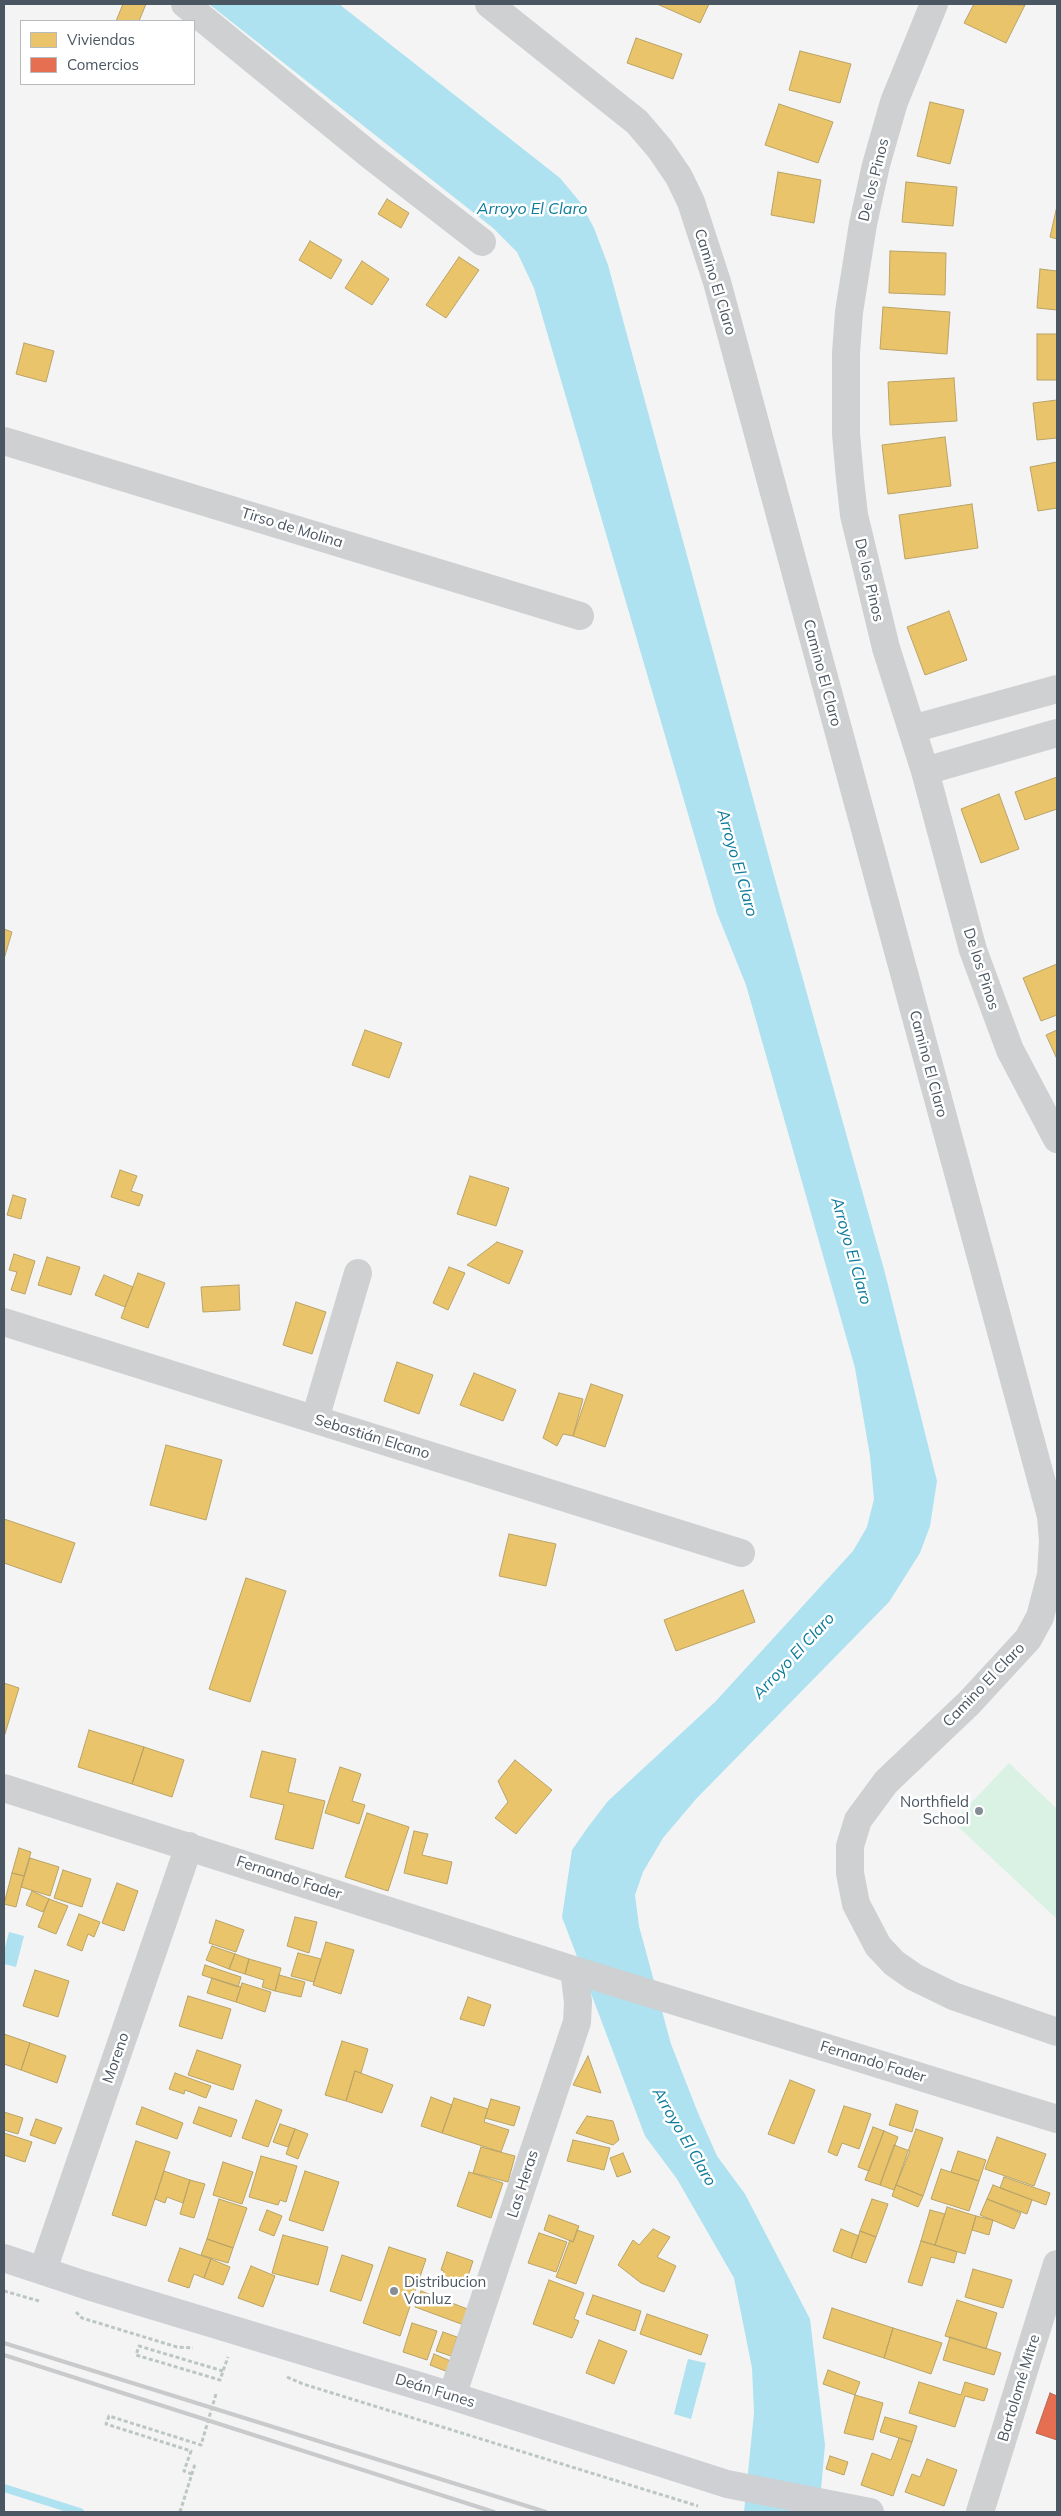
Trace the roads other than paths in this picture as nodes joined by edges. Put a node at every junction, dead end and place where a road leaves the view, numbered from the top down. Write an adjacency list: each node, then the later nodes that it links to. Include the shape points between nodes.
1 (185, 4): 4 (street)
2 (489, 4): 19 (street, Camino El Claro, via 637,122 679,177 691,202 717,282 1051,1516 1051,1575 1040,1617 1028,1639 970,1703 886,1782 858,1820 850,1846 850,1873 856,1904 878,1946 914,1977 953,1996)
3 (934, 4): 8 (street, De los Pinos, via 894,102 876,165 849,312 846,362 846,434 854,515 886,648)
4 (482, 242)
5 (4, 441): 6 (street, Tirso de Molina)
6 (580, 616)
7 (1057, 689): 8 (street)
8 (912, 729): 10 (street, De los Pinos)
9 (1057, 733): 10 (street)
10 (925, 771): 11 (street, De los Pinos, via 973,950 1021,1074)
11 (1057, 1138)
12 (358, 1273): 14 (street)
13 (4, 1322): 14 (street, Sebastián Elcano)
14 (315, 1419): 15 (street, Sebastián Elcano)
15 (741, 1553)
16 (4, 1788): 17 (street, Fernando Fader)
17 (189, 1846): 18 (street, Fernando Fader); 24 (street, Moreno)
18 (574, 1970): 20 (street, Fernando Fader); 25 (street, Las Heras, via 577,2022)
19 (1057, 2032)
20 (1057, 2120)
21 (4, 2258): 24 (main road, Deán Funes)
22 (1057, 2264): 27 (street, Bartolomé Mitre)
23 (4, 2270): 24 (street)
24 (43, 2270): 25 (main road, Deán Funes)
25 (452, 2396): 26 (main road, Deán Funes, via 727,2484)
26 (870, 2512)
27 (980, 2512)

